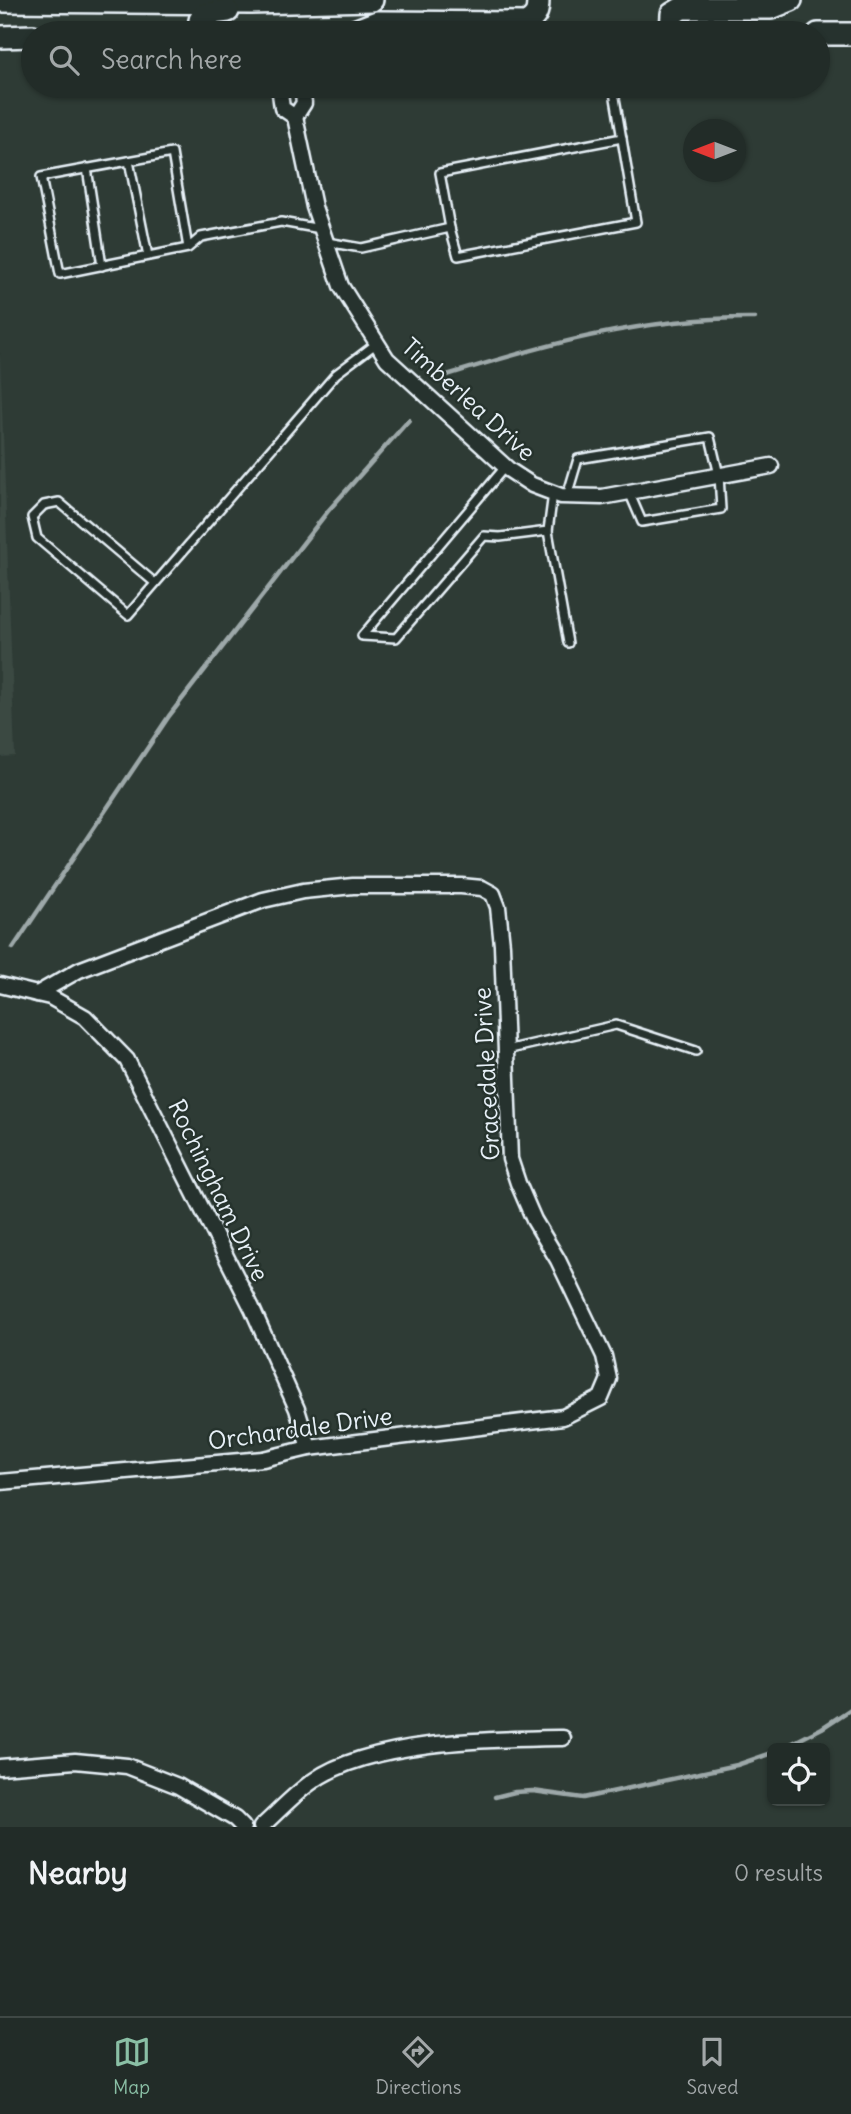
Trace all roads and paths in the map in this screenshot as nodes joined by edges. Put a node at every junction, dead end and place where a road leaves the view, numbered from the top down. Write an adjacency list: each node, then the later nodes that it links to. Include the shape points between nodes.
1 (372, 0): 5 (main road)
2 (538, 0): 10 (main road)
3 (791, 0): 11 (main road, via 771,8 682,8 672,14)
4 (0, 1): 6 (main road)
5 (329, 1): 7 (main road, via 309,11)
6 (124, 2): 7 (main road); 8 (main road, via 105,13)
7 (235, 5): 9 (main road, via 205,14)
8 (0, 13)
9 (200, 21)
10 (529, 21)
11 (672, 21)
12 (830, 34): 13 (main road)
13 (851, 34)
14 (21, 36): 15 (main road)
15 (0, 37)
16 (280, 98): 19 (street, Timberlea Drive, via 282,108)
17 (303, 98): 19 (street, Timberlea Drive)
18 (615, 98): 20 (lane)
19 (295, 117): 24 (street, Timberlea Drive)
20 (622, 138): 23 (lane, via 440,173); 23 (lane, via 636,222 458,256)
21 (129, 161): 22 (lane); 25 (lane, via 172,153); 26 (lane)
22 (87, 168): 27 (lane); 27 (lane, via 41,177 60,274)
23 (450, 228): 24 (lane, via 361,248)
24 (324, 236): 25 (lane, via 281,222 201,237); 28 (street, Timberlea Drive, via 341,286)
25 (188, 248): 26 (lane)
26 (148, 256): 27 (lane)
27 (102, 266)
28 (377, 343): 30 (street, Timberlea Drive, via 387,359); 35 (lane, via 335,374)
29 (771, 466): 31 (street, Timberlea Drive)
30 (505, 467): 33 (street, Timberlea Drive, via 532,485); 34 (lane, via 362,636 396,638 484,536)
31 (719, 475): 32 (street, Timberlea Drive); 32 (lane, via 721,509 642,522); 33 (lane, via 710,437 578,459)
32 (629, 492): 33 (street, Timberlea Drive, via 602,497)
33 (560, 494): 34 (lane)
34 (548, 531): 36 (lane)
35 (155, 583): 35 (lane, via 128,615 37,538 32,517 44,505 59,502)
36 (568, 643)
37 (0, 985): 38 (street, Rochingham Drive)
38 (37, 994): 39 (street, Gracedale Drive, via 79,970 262,900 353,886 482,888 492,894 498,907); 42 (street, Rochingham Drive, via 85,1017 127,1060 252,1308 297,1409)
39 (506, 1050): 40 (lane, via 616,1025); 41 (street, Gracedale Drive, via 510,1159 534,1220 604,1356 609,1379)
40 (696, 1051)
41 (601, 1398): 42 (street, Orchardale Drive, via 563,1417)
42 (309, 1448): 43 (street, Orchardale Drive, via 263,1459)
43 (0, 1482)
44 (563, 1738): 47 (street, via 412,1748 354,1761 314,1780)
45 (0, 1767): 46 (street, via 75,1761 127,1766 178,1786)
46 (243, 1827)
47 (261, 1827)

